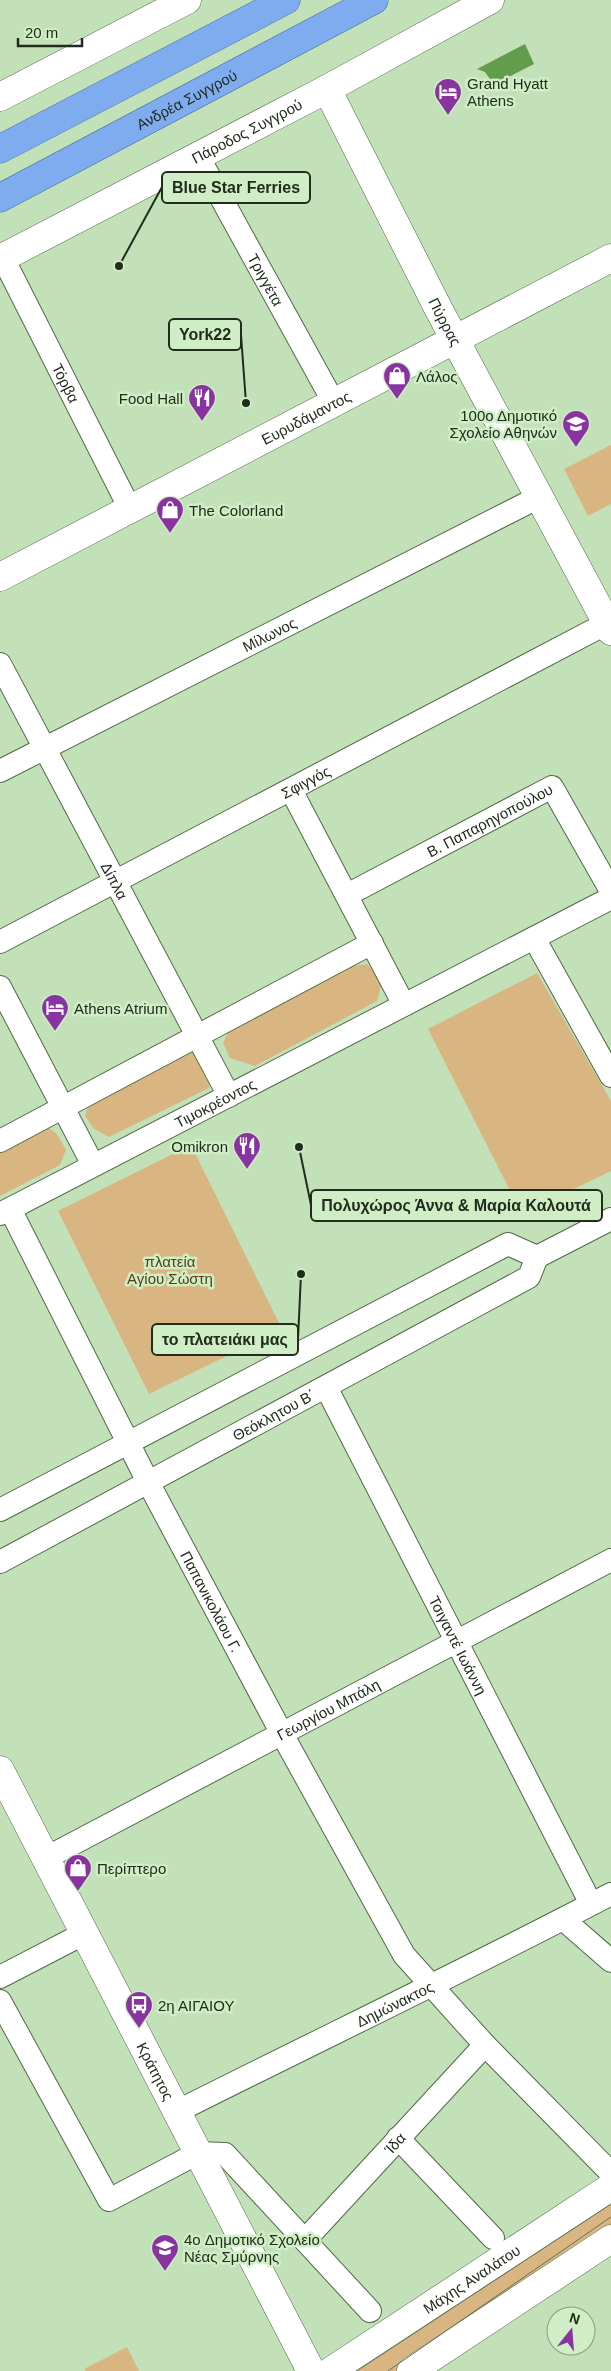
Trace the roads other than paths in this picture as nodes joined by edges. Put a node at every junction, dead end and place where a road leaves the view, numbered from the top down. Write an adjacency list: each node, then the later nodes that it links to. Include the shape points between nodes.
1 (188, 0): 6 (street)
2 (286, 0): 7 (highway)
3 (374, 0): 9 (highway, Ανδρέα Συγγρού)
4 (490, 0): 5 (street, Πάροδος Συγγρού)
5 (327, 90): 8 (street, Πάροδος Συγγρού); 12 (street, Πύρρας)
6 (0, 97)
7 (0, 149)
8 (198, 156): 10 (street, Πάροδος Συγγρού); 13 (street, Τριγγέτα)
9 (0, 198)
10 (2, 258): 15 (street, Τόρβα)
11 (611, 258): 12 (street, Ευρυδάμαντος)
12 (455, 339): 13 (street, Ευρυδάμαντος); 14 (street, Πύρρας)
13 (334, 403): 15 (street, Ευρυδάμαντος)
14 (539, 497): 17 (street, Πύρρας); 19 (street, Μίλωνος)
15 (130, 509): 16 (street, Ευρυδάμαντος)
16 (0, 577)
17 (610, 625): 21 (street, Σφιγγός)
18 (0, 664): 19 (street, Δίπλα)
19 (46, 748): 20 (street, Μίλωνος); 22 (street, Δίπλα)
20 (0, 771)
21 (291, 790): 22 (street, Σφιγγός); 24 (street)
22 (117, 881): 27 (street, Σφιγγός); 31 (street, Δίπλα)
23 (611, 891): 24 (street, Β. Παπαρηγοπούλου, via 552,787)
24 (347, 895): 28 (street)
25 (611, 898): 26 (street, Τιμοκρέοντος)
26 (534, 938): 30 (street, Τιμοκρέοντος); 32 (street)
27 (0, 942)
28 (372, 943): 30 (street); 31 (street)
29 (0, 987): 34 (street)
30 (404, 1005): 33 (street, Τιμοκρέοντος)
31 (198, 1035): 33 (street, Δίπλα); 34 (street)
32 (611, 1076)
33 (230, 1096): 36 (street, Τιμοκρέοντος)
34 (62, 1108): 35 (street); 36 (street)
35 (0, 1141)
36 (93, 1165): 37 (street, Τιμοκρέοντος)
37 (5, 1212): 41 (street, Παπανικολάου Γ.)
38 (611, 1219): 39 (street)
39 (537, 1257): 40 (street, Θεόκλητου Β΄, via 529,1277); 41 (street, via 508,1244)
40 (326, 1387): 42 (street, Θεόκλητου Β΄); 46 (street, Τσιγαντέ Ιωάννη)
41 (129, 1443): 42 (street, Παπανικολάου Γ.); 43 (street)
42 (148, 1482): 45 (street, Θεόκλητου Β΄); 47 (street, Παπανικολάου Γ.)
43 (0, 1510)
44 (611, 1560): 46 (street, Γεωργίου Μπάλη)
45 (0, 1562)
46 (456, 1642): 47 (street, Γεωργίου Μπάλη); 51 (street, Τσιγαντέ Ιωάννη)
47 (282, 1734): 49 (street, Γεωργίου Μπάλη); 56 (street, Παπανικολάου Γ., via 404,1955)
48 (0, 1770): 49 (street, Κράτητος)
49 (46, 1858): 53 (street, Κράτητος)
50 (611, 1894): 51 (street, Δημώνακτος)
51 (591, 1904): 52 (street, Δημώνακτος)
52 (564, 1920): 54 (street); 56 (street, Δημώνακτος)
53 (84, 1933): 55 (street); 59 (street, Κράτητος)
54 (611, 1961)
55 (0, 1977)
56 (429, 1984): 58 (street, Παπανικολάου Γ.); 59 (street, Δημώνακτος)
57 (0, 2001): 61 (street, via 109,2200)
58 (485, 2045): 60 (street, Ίδα); 62 (street, Παπανικολάου Γ.)
59 (176, 2112): 61 (street, Κράτητος)
60 (398, 2138): 64 (street); 66 (street, Ίδα)
61 (198, 2153): 66 (street, via 225,2154); 68 (street, Κράτητος)
62 (611, 2173)
63 (611, 2187): 69 (street, Μάχης Αναλάτου)
64 (493, 2238)
65 (611, 2239): 70 (street)
66 (305, 2240): 67 (street)
67 (370, 2311)
68 (311, 2371)
69 (331, 2371)
70 (411, 2371)

